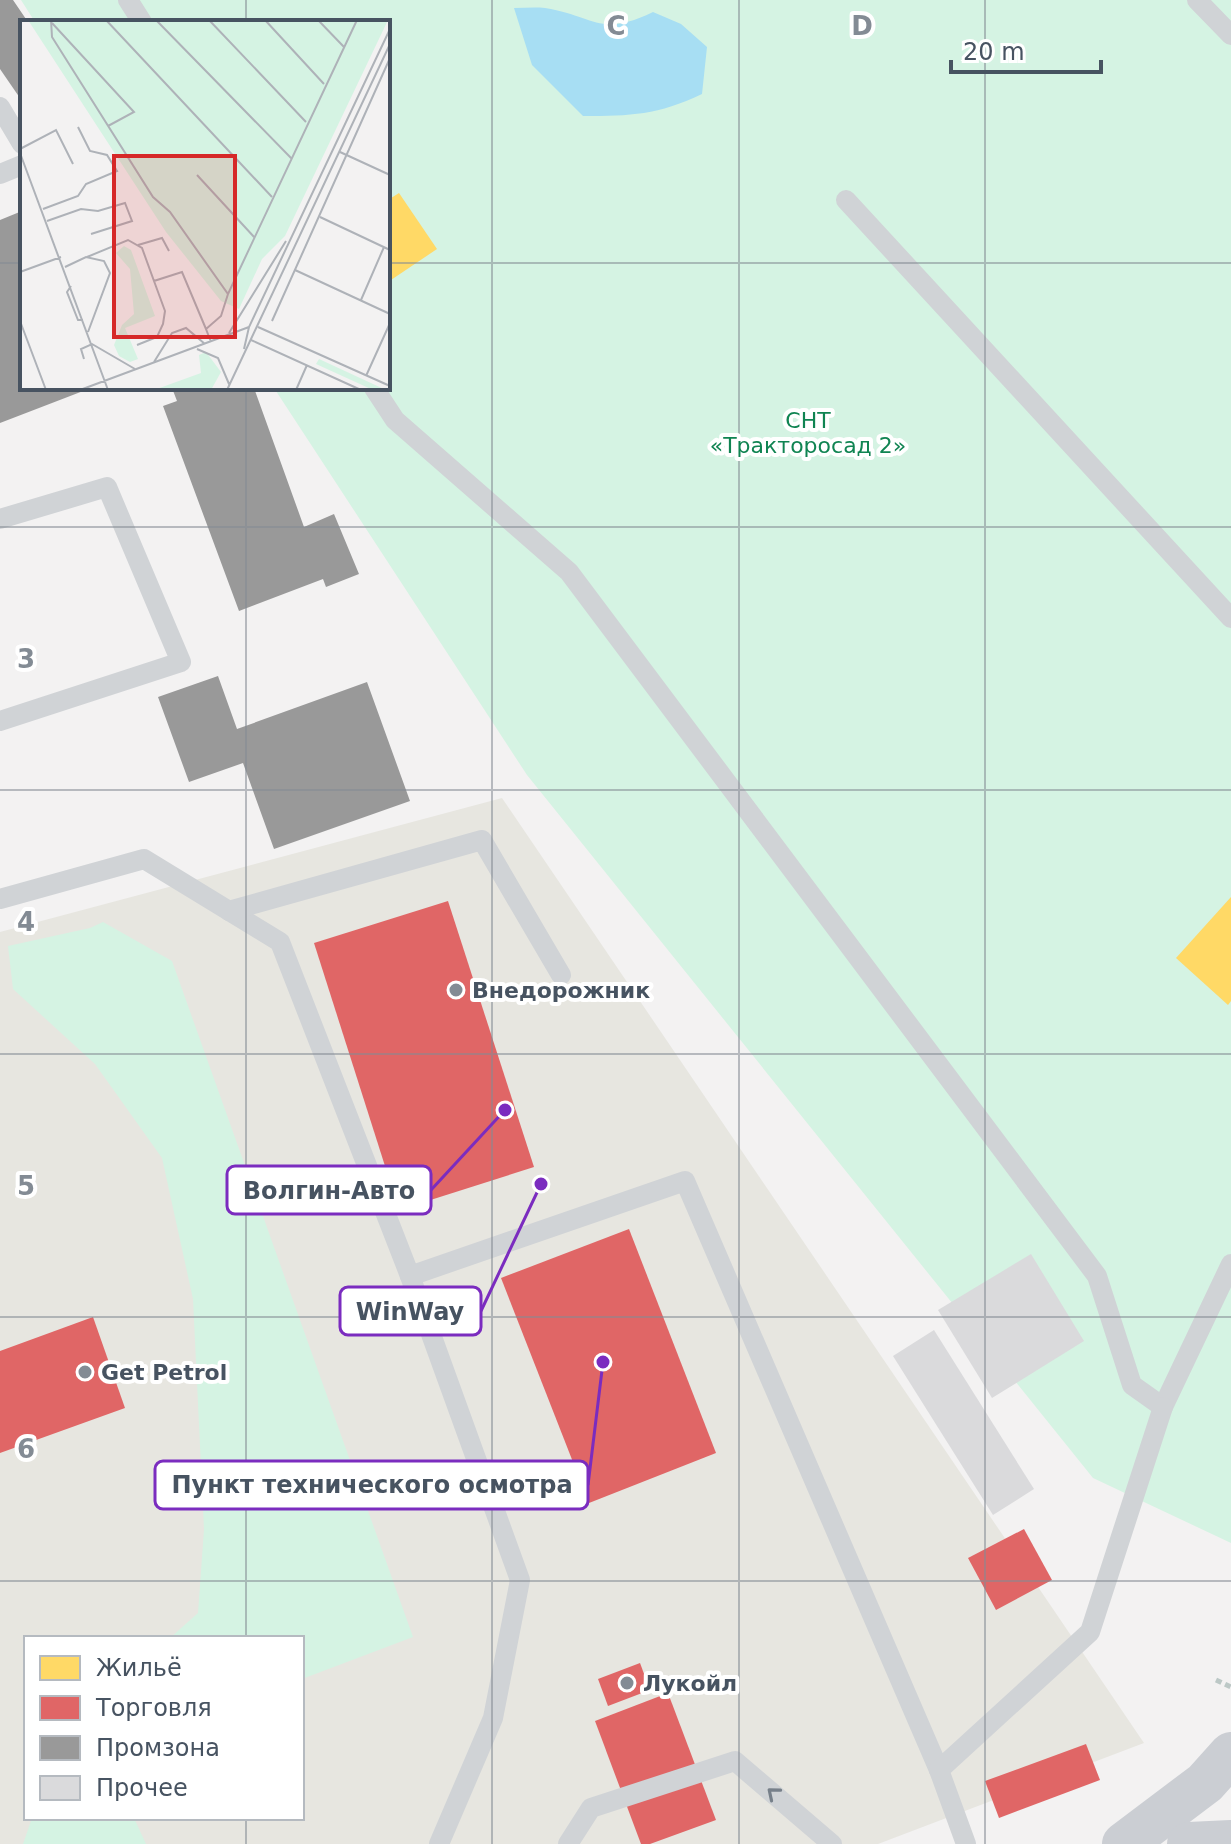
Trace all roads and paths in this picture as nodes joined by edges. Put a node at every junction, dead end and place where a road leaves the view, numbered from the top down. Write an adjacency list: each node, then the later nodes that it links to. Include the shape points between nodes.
1 (128, 0): 3 (lane)
2 (1197, 0): 4 (lane)
3 (141, 20)
4 (1231, 35)
5 (0, 107): 6 (lane)
6 (20, 141)
7 (20, 166): 8 (lane)
8 (0, 174)
9 (846, 200): 12 (lane)
10 (375, 390): 19 (lane, via 395,420 569,572 1097,1276 1132,1385)
11 (0, 519): 13 (lane, via 107,487 181,662)
12 (1231, 618)
13 (0, 721)
14 (0, 899): 15 (lane, via 144,859)
15 (229, 911): 16 (lane, via 482,840); 18 (lane, via 280,942)
16 (561, 975)
17 (1231, 1264): 19 (lane)
18 (410, 1276): 23 (lane, via 685,1181); 26 (lane, via 520,1580 493,1718)
19 (1163, 1407): 23 (lane, via 1090,1632)
20 (1216, 1680): 21 (path)
21 (1231, 1687)
22 (1231, 1754): 30 (main road, via 1205,1783)
23 (939, 1770): 29 (lane)
24 (1231, 1804): 30 (main road)
25 (1231, 1842): 31 (main road)
26 (439, 1844)
27 (568, 1844): 28 (lane, one-way to 27, via 735,1761 591,1808)
28 (832, 1844)
29 (966, 1844)
30 (1126, 1844)
31 (1189, 1844)

